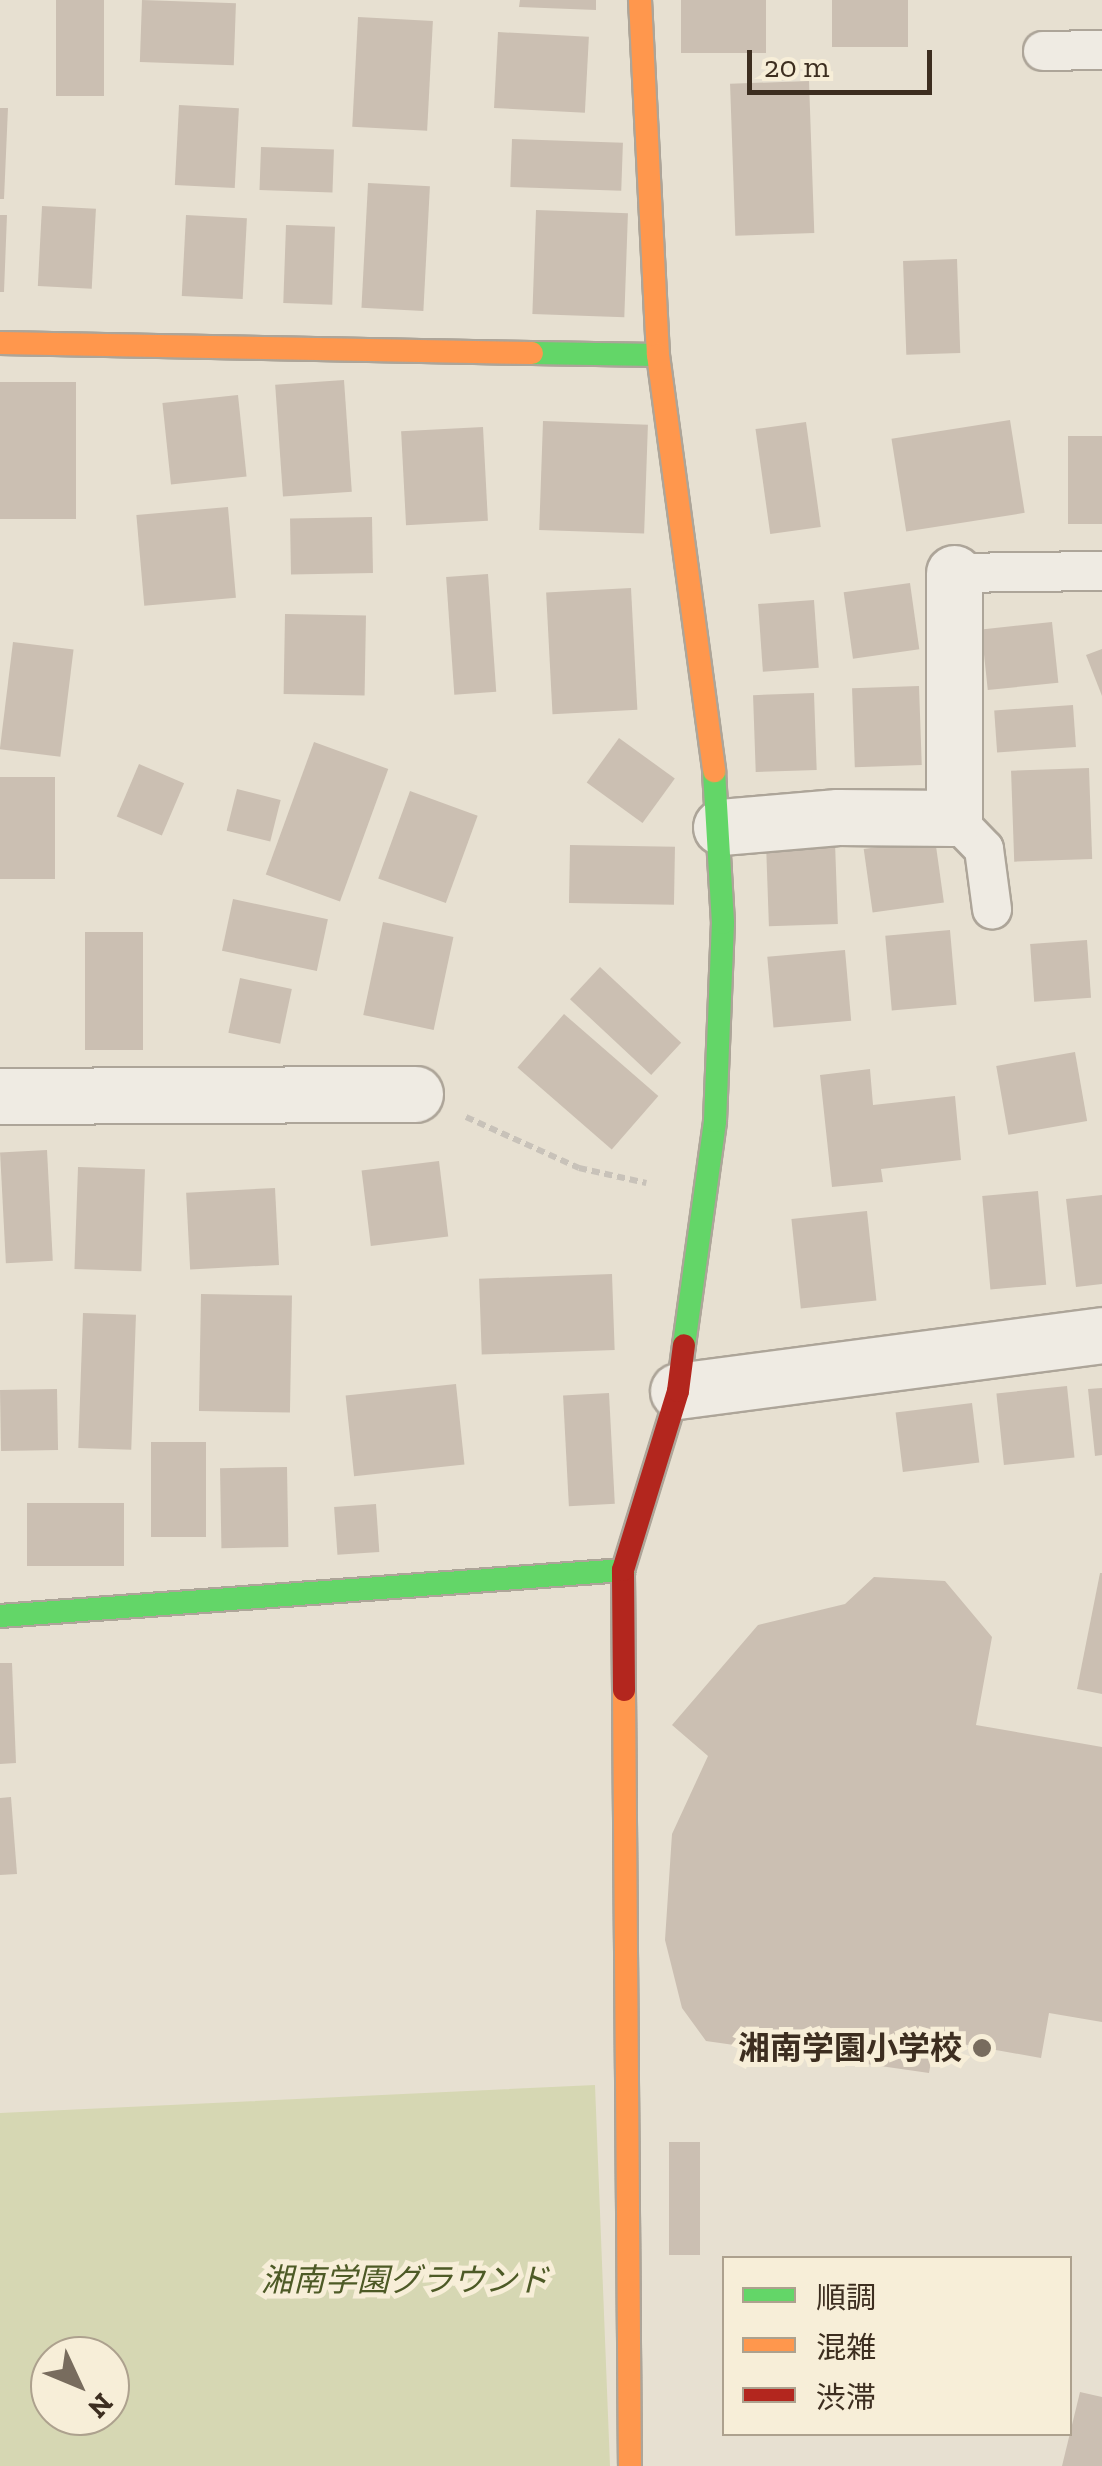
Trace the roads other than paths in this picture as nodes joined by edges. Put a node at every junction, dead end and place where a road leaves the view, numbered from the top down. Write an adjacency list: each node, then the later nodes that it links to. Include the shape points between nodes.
1 (640, 0): 5 (street)
2 (1102, 50): 3 (lane)
3 (1044, 51)
4 (0, 342): 5 (street)
5 (658, 354): 9 (street)
6 (1102, 571): 7 (lane)
7 (954, 573): 8 (street)
8 (954, 818): 9 (street, via 838,817); 10 (lane, via 984,848)
9 (721, 827): 14 (street, via 715,1121)
10 (992, 909)
11 (415, 1094): 12 (street)
12 (0, 1096)
13 (1102, 1335): 14 (street)
14 (678, 1391): 15 (street)
15 (624, 1570): 16 (street); 17 (street)
16 (0, 1616)
17 (630, 2466)

